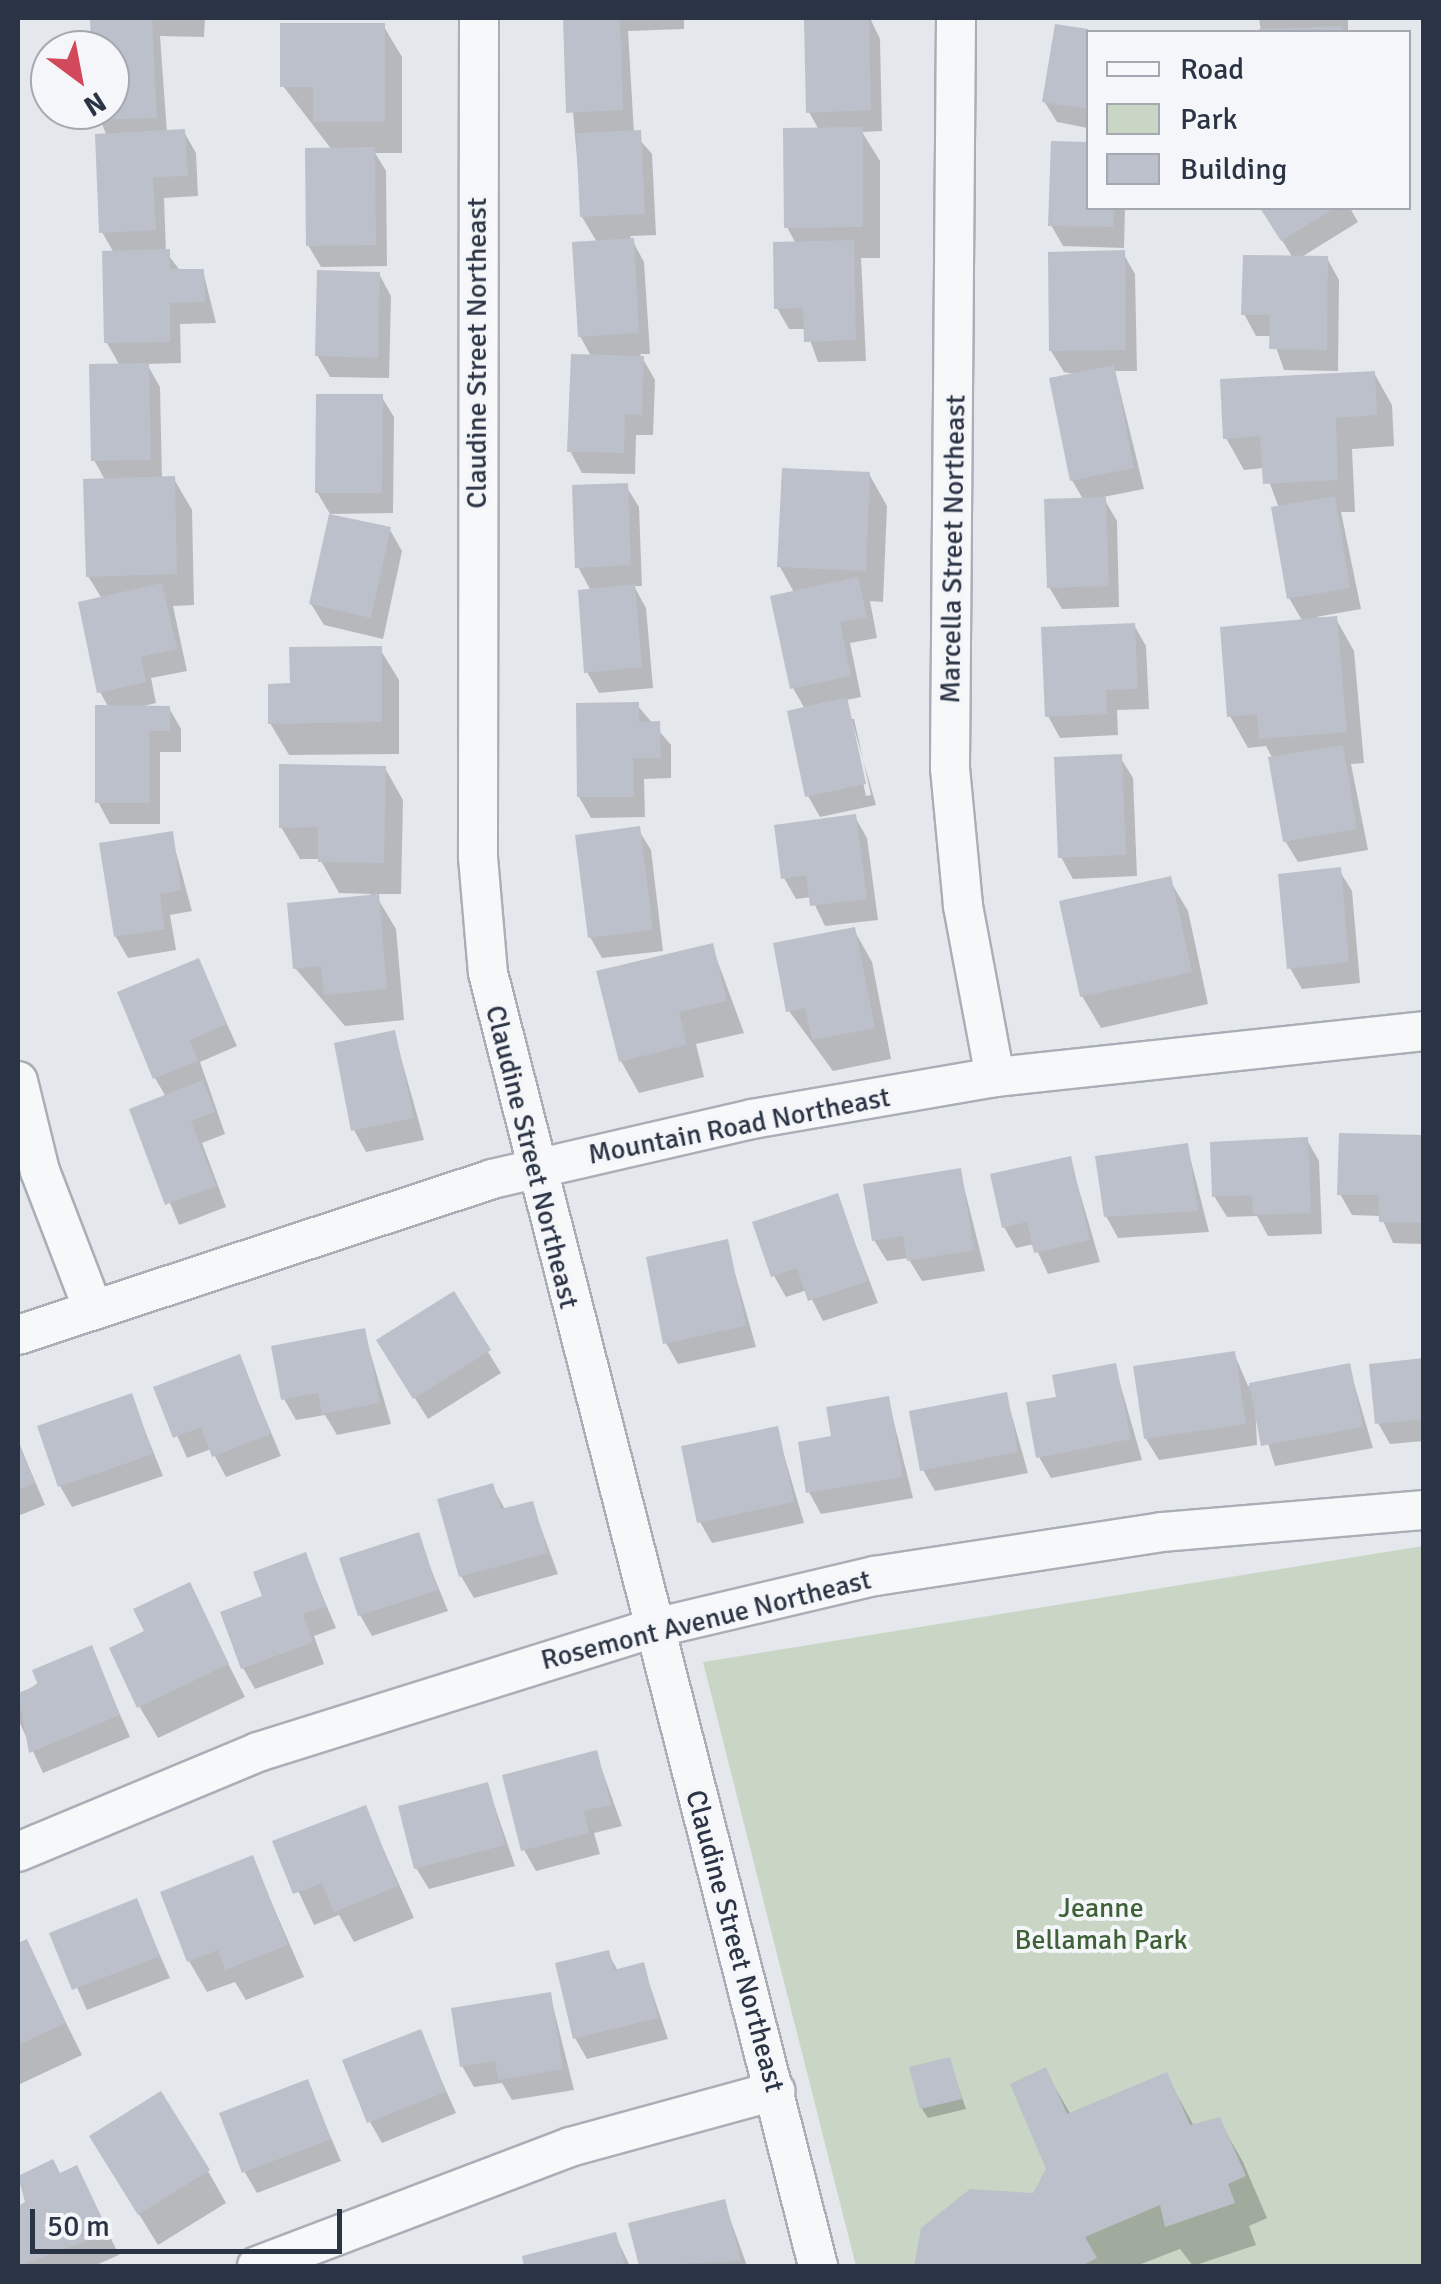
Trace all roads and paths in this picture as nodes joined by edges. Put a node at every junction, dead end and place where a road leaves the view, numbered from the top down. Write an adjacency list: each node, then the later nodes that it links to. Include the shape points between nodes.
1 (479, 18): 6 (street, Claudine Street Northeast, via 478,857 501,1054)
2 (956, 18): 4 (street, Marcella Street Northeast, via 950,768)
3 (1424, 1031): 4 (street, Mountain Road Northeast)
4 (995, 1077): 6 (street, Mountain Road Northeast)
5 (18, 1081): 7 (street, via 40,1171)
6 (533, 1168): 7 (street, Mountain Road Northeast); 10 (street, Claudine Street Northeast)
7 (91, 1304): 8 (street, Mountain Road Northeast)
8 (18, 1335)
9 (1424, 1510): 10 (street, Rosemont Avenue Northeast, via 1124,1538 875,1576)
10 (650, 1629): 11 (street, Rosemont Avenue Northeast, via 258,1752); 12 (street, Claudine Street Northeast)
11 (18, 1852)
12 (775, 2090): 13 (street, via 570,2147); 14 (street, Claudine Street Northeast)
13 (256, 2266)
14 (818, 2266)

